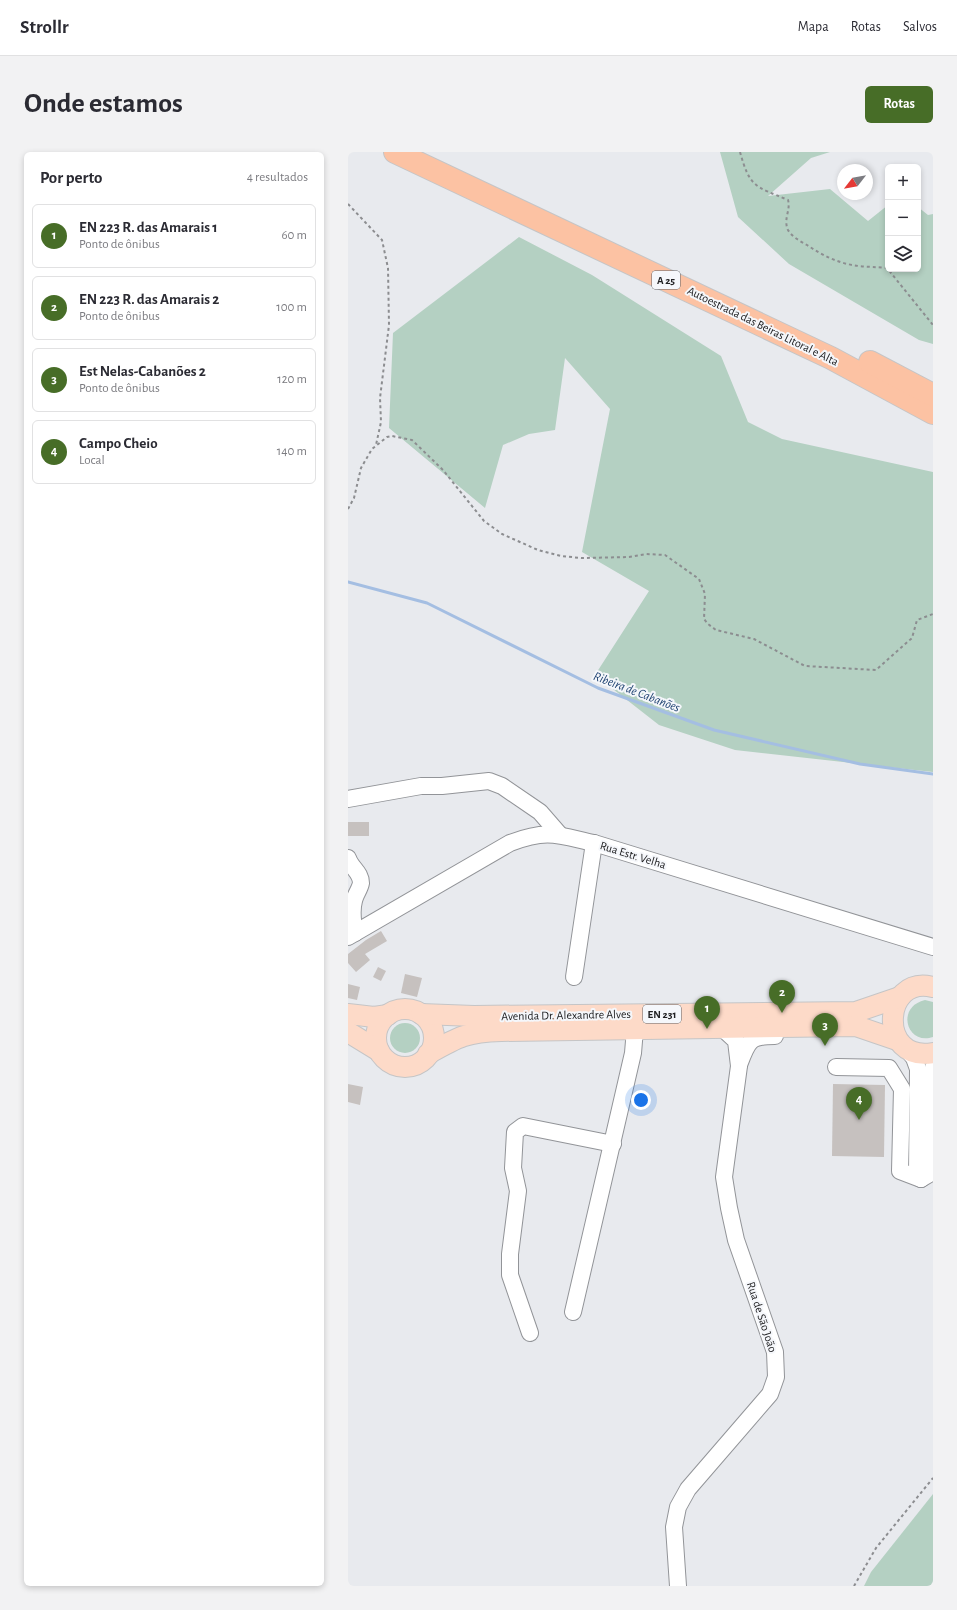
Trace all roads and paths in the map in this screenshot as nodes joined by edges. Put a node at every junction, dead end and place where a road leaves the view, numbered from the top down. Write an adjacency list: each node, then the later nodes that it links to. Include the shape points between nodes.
1 (395, 152): 7 (highway, Autoestrada das Beiras Litoral e Alta / A 25, via 831,358)
2 (431, 152): 6 (highway, Autoestrada das Beiras Litoral e Alta / A 25, via 836,344)
3 (740, 152): 5 (path, via 746,175 755,184 788,200 790,208 786,221 793,237 830,259 859,266 887,268)
4 (348, 204): 8 (path, via 382,240 388,268 389,325 380,398 381,422)
5 (933, 325)
6 (933, 396)
7 (933, 413)
8 (376, 446): 9 (path, via 361,468 354,498); 10 (path, via 392,436 412,440 442,470 484,521 502,534 538,550 581,558 665,555 699,580 705,594 704,619 708,624 716,630 754,639 805,666 876,670 912,638 917,620)
9 (348, 509)
10 (933, 614)
11 (348, 799): 12 (street, via 421,786 488,781 502,786 540,812)
12 (560, 835): 13 (street, Rua Estr. Velha); 15 (street, Rua Estr. Velha, via 532,835 510,843)
13 (594, 843): 16 (street, Rua Estr. Velha); 17 (street)
14 (348, 858): 15 (street, via 359,873 361,884 354,902)
15 (351, 935)
16 (933, 947)
17 (574, 977)
18 (933, 987): 19 (main road, EN 231, via 918,987)
19 (900, 997): 21 (main road, Avenida Dr. Alexandre Alves / EN 231, via 856,1012 474,1016); 27 (main road, via 894,1007 892,1029)
20 (348, 1014): 22 (main road, EN 231, via 374,1017)
21 (421, 1014): 22 (main road, EN 231, via 404,1009 395,1010); 30 (main road, via 432,1028 432,1046)
22 (388, 1015): 28 (main road, via 378,1027 376,1035)
23 (722, 1028): 24 (main road, Avenida Dr. Alexandre Alves / EN 231); 25 (main road, Avenida Dr. Alexandre Alves / EN 231); 31 (street, via 736,1041)
24 (789, 1028): 27 (main road, Avenida Dr. Alexandre Alves / EN 231, via 856,1026); 31 (street, via 779,1035 754,1038)
25 (635, 1029): 30 (main road, Avenida Dr. Alexandre Alves / EN 231, via 473,1032); 35 (street, via 633,1053)
26 (348, 1032): 28 (main road, EN 231)
27 (902, 1044): 29 (main road, EN 231, via 916,1053); 34 (street, via 914,1058 918,1069)
28 (379, 1051): 30 (main road, EN 231, via 393,1064 403,1066 417,1063)
29 (933, 1053)
30 (428, 1054)
31 (739, 1066): 40 (street, Rua de São João, via 724,1177 736,1240 775,1352 776,1376 770,1394 688,1489 678,1507 674,1528)
32 (836, 1067): 34 (street, via 889,1068 902,1089)
33 (933, 1068): 34 (street)
34 (917, 1127): 36 (street, via 917,1172)
35 (612, 1144): 37 (street); 38 (street, via 523,1126 515,1132 513,1168 518,1191 510,1275)
36 (921, 1179)
37 (573, 1312)
38 (530, 1333)
39 (933, 1478): 41 (path, via 876,1548)
40 (678, 1586)
41 (854, 1586)

